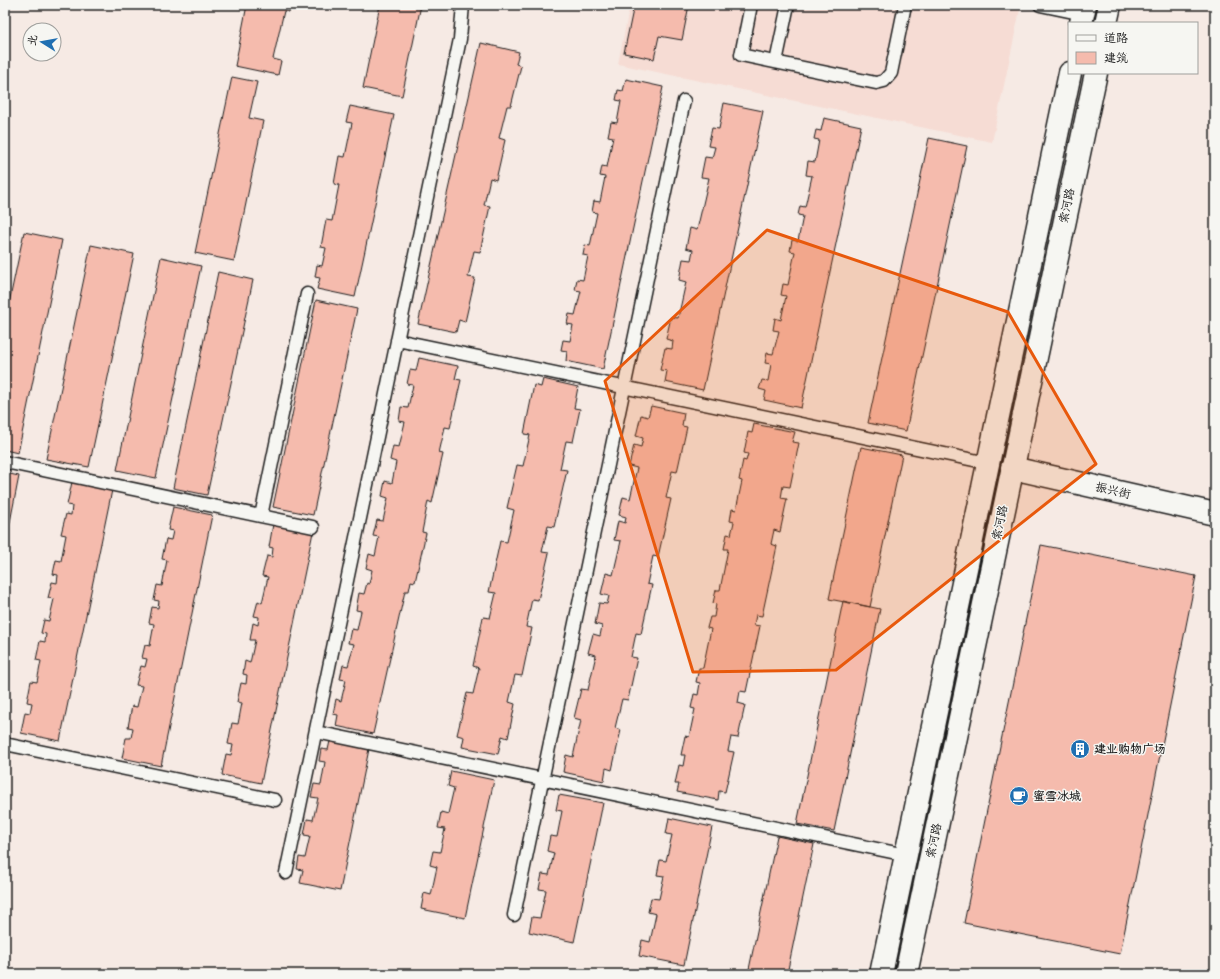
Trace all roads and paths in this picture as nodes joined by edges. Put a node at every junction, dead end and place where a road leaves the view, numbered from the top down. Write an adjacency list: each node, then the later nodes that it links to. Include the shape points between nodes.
1 (463, 5): 14 (lane, via 460,39)
2 (751, 5): 9 (lane, via 741,55)
3 (788, 5): 9 (lane)
4 (905, 5): 9 (lane, via 891,73 884,81 876,83)
5 (1040, 5): 7 (lane)
6 (1110, 5): 8 (main road)
7 (1083, 14)
8 (1106, 22)
9 (776, 62)
10 (1070, 74): 17 (main road, 索河路)
11 (1096, 74): 18 (main road, 索河路)
12 (684, 101): 15 (lane)
13 (307, 294): 20 (lane)
14 (397, 340): 15 (lane); 22 (lane)
15 (624, 387): 17 (lane); 24 (lane)
16 (5, 462): 20 (lane)
17 (988, 463): 26 (main road, 索河路)
18 (1012, 468): 19 (main road, 振兴街); 30 (main road, 索河路)
19 (1215, 514)
20 (261, 516): 21 (lane)
21 (313, 527)
22 (316, 732): 24 (lane); 27 (lane)
23 (5, 744): 25 (lane)
24 (542, 779): 26 (lane); 28 (lane)
25 (276, 800)
26 (906, 855): 29 (main road, 索河路)
27 (286, 873)
28 (514, 915)
29 (881, 974)
30 (906, 974)

